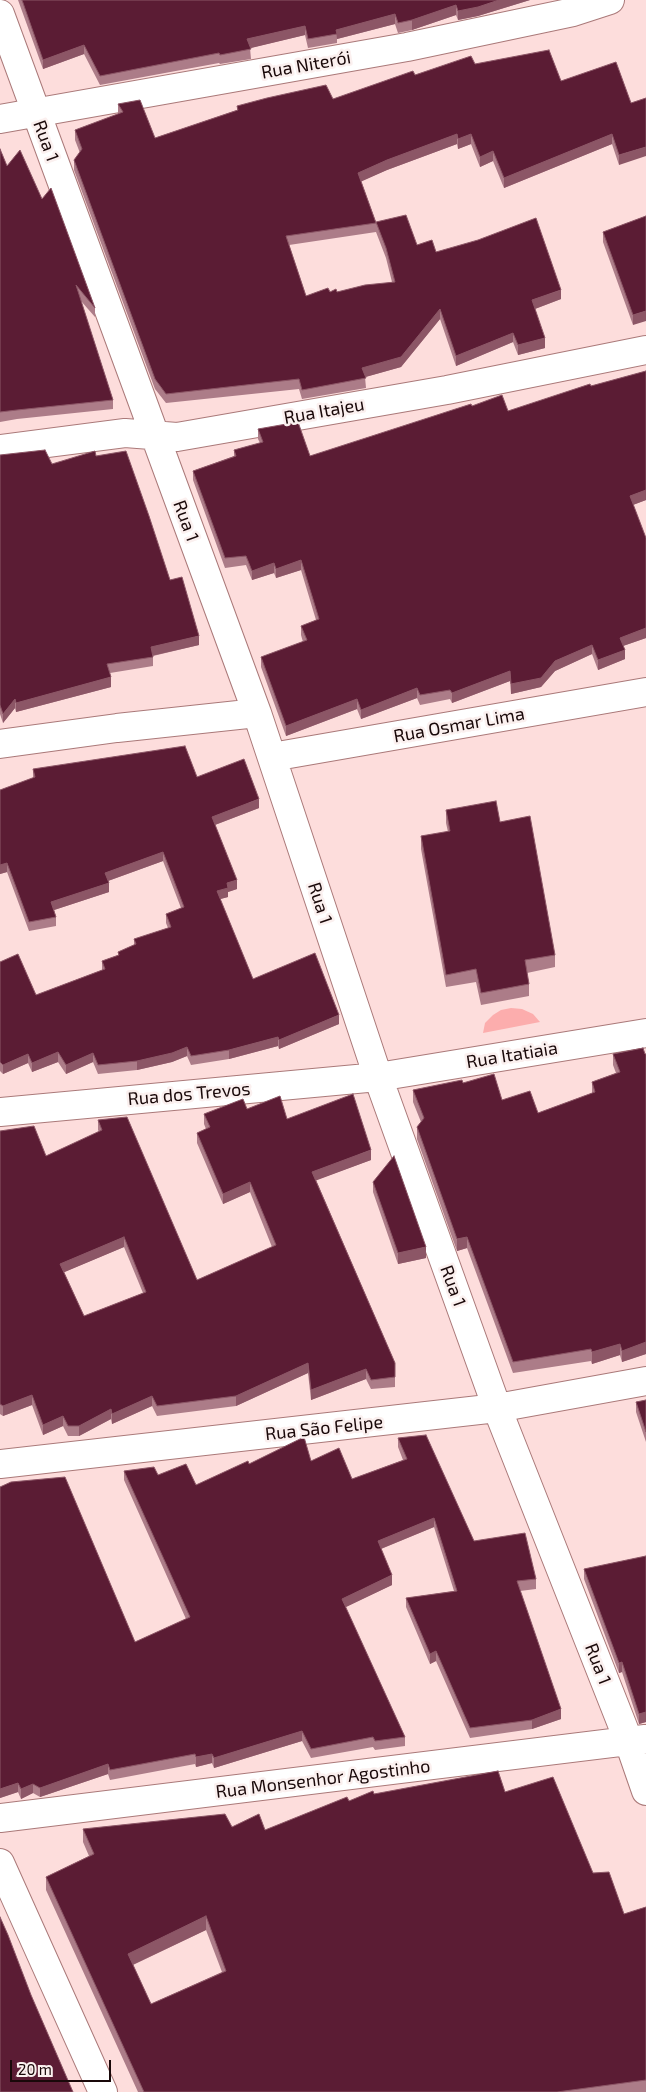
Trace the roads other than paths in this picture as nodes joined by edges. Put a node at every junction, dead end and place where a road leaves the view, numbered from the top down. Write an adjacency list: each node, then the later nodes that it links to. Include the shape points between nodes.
1 (610, 0): 3 (street, Rua Niterói, via 573,12 407,47)
2 (0, 14): 3 (street, Rua 1)
3 (36, 112): 4 (street, Rua Niterói); 6 (street, Rua 1)
4 (0, 118)
5 (646, 350): 6 (street, Rua Itajeu, via 447,390 177,437)
6 (155, 436): 7 (street, Rua Itajeu, via 125,433); 9 (street, Rua 1)
7 (0, 449)
8 (646, 692): 11 (street, Rua Osmar Lima)
9 (257, 714): 10 (street); 11 (street, Rua 1)
10 (0, 744)
11 (272, 757): 13 (street, Rua 1)
12 (646, 1033): 13 (street, Rua Itatiaia)
13 (378, 1077): 14 (street, Rua dos Trevos); 16 (street, Rua 1)
14 (0, 1112)
15 (646, 1381): 16 (street, Rua São Felipe)
16 (498, 1408): 17 (street, Rua São Felipe); 18 (street, Rua 1)
17 (0, 1464)
18 (637, 1740): 19 (street, Rua 1); 20 (street, Rua Monsenhor Agostinho)
19 (646, 1791)
20 (0, 1818)
21 (0, 1863): 22 (street)
22 (103, 2092)

